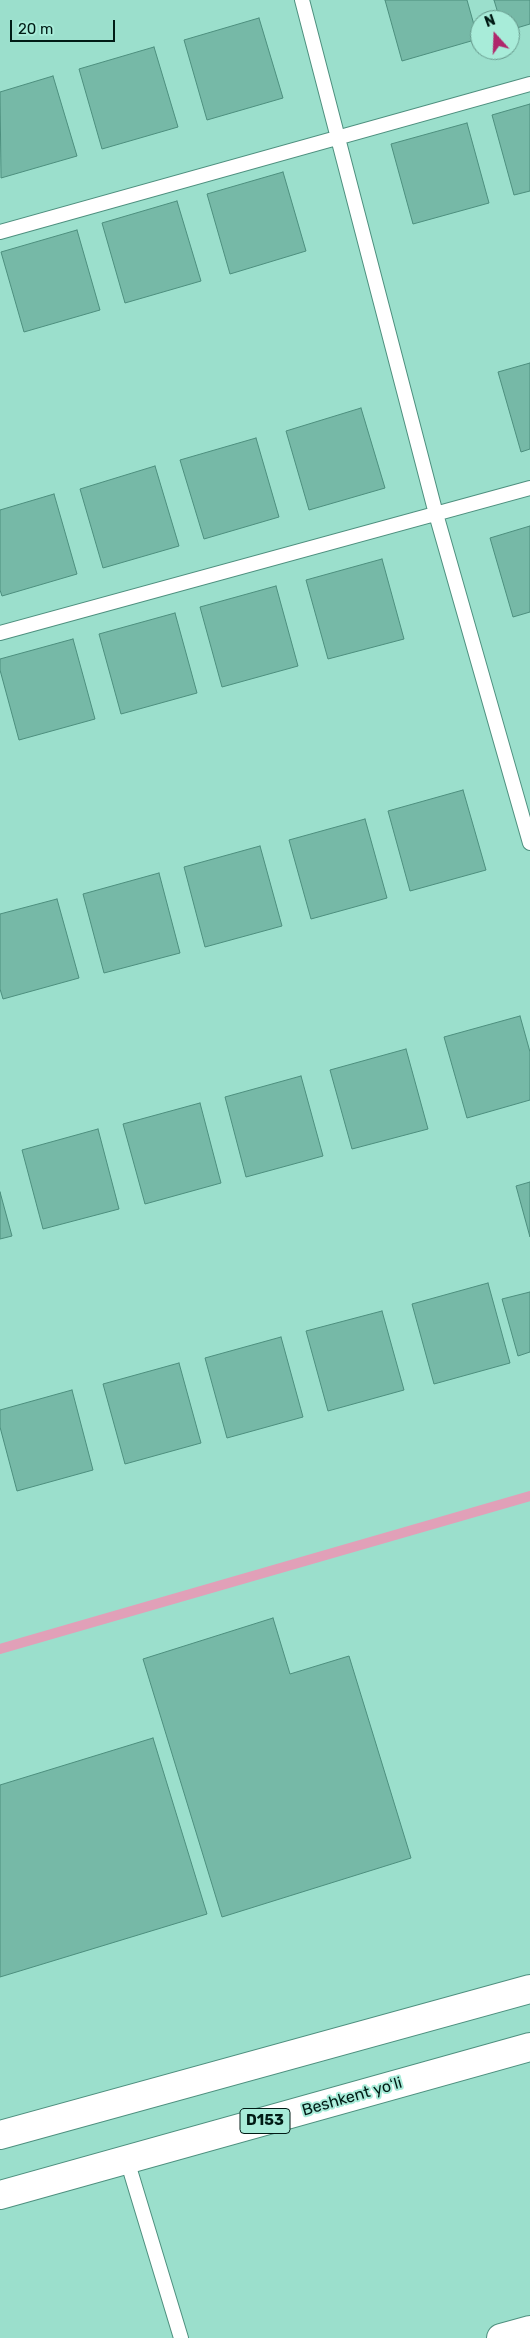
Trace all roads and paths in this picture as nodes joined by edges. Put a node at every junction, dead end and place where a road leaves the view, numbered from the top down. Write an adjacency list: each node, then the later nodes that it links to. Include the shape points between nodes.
1 (302, 0): 3 (lane)
2 (530, 84): 3 (lane)
3 (336, 137): 4 (lane); 6 (lane)
4 (0, 232)
5 (530, 488): 6 (lane)
6 (436, 514): 7 (lane); 8 (lane)
7 (0, 633)
8 (530, 843)
9 (530, 1989): 11 (main road)
10 (530, 2047): 12 (main road, Beshkent yoʻli / D153)
11 (0, 2135)
12 (127, 2160): 13 (main road, Beshkent yoʻli / D153); 15 (lane)
13 (0, 2195)
14 (530, 2330): 16 (main road)
15 (181, 2338)
16 (501, 2338)

